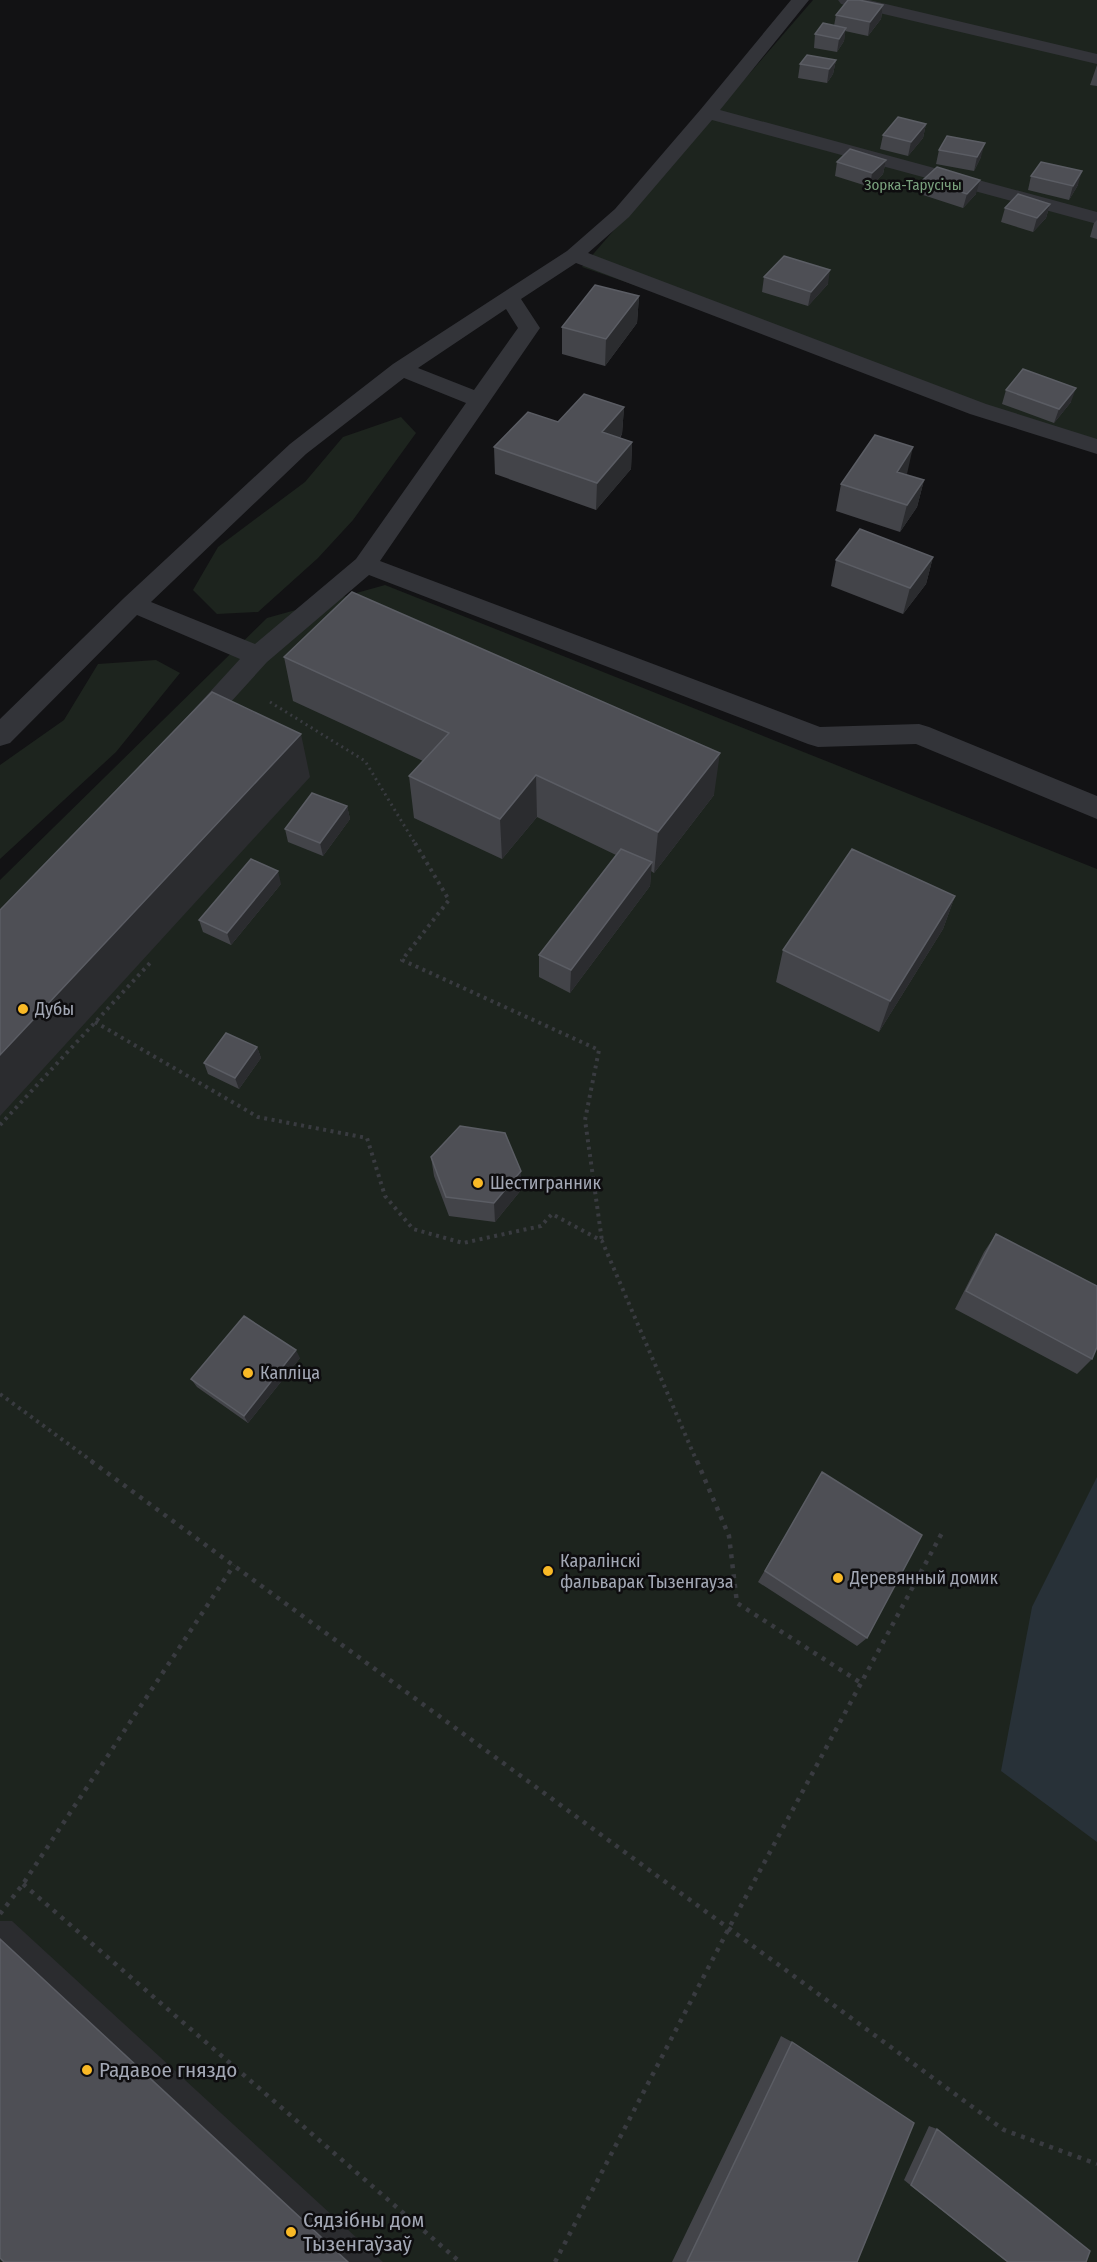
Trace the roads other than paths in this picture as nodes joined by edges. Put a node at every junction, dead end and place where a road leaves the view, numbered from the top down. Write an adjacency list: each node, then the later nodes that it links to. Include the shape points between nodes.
1 (800, 0): 4 (street)
2 (847, 0): 3 (street)
3 (1097, 59)
4 (708, 113): 5 (street); 6 (street, via 622,213)
5 (1097, 218)
6 (574, 255): 7 (street); 10 (street, via 978,409)
7 (509, 297): 8 (street); 9 (street, via 529,328)
8 (401, 369): 9 (street); 12 (street, via 297,449)
9 (479, 400): 11 (street)
10 (1097, 447)
11 (365, 566): 13 (street); 16 (street, via 818,738 919,734)
12 (133, 604): 13 (street); 14 (street)
13 (258, 656): 15 (street)
14 (0, 736)
15 (169, 750)
16 (1097, 808)

